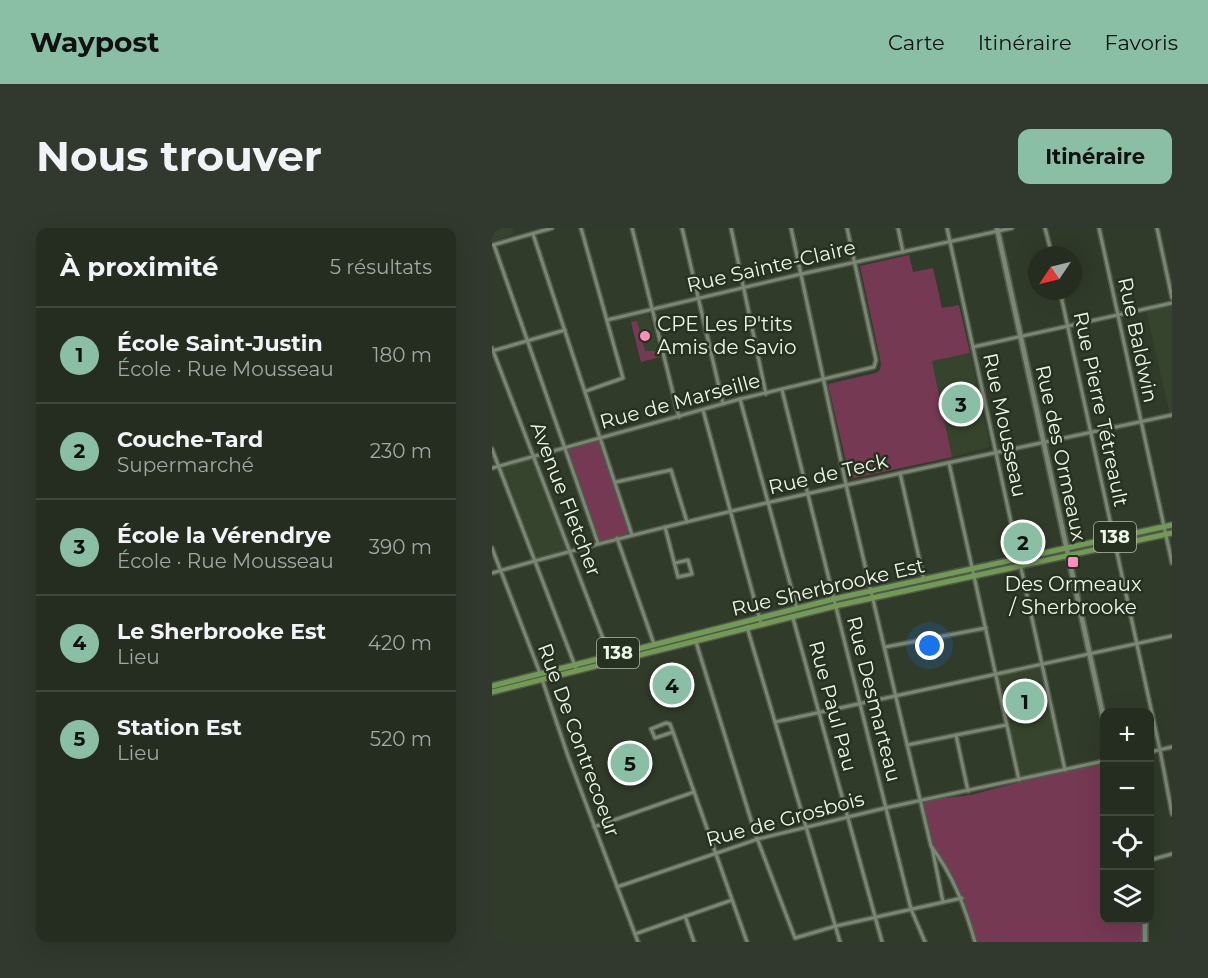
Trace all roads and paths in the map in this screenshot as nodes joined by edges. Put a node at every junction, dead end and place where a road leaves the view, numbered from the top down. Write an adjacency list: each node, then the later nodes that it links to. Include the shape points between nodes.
1 (552, 228): 15 (street)
2 (581, 228): 29 (street)
3 (632, 228): 27 (street)
4 (682, 228): 23 (street)
5 (731, 228): 22 (street)
6 (791, 228): 21 (street)
7 (847, 228): 20 (street)
8 (898, 228): 19 (street)
9 (947, 228): 16 (street, Rue Mousseau)
10 (1012, 228): 14 (street, Rue Sainte-Claire)
11 (1046, 228): 18 (street)
12 (1099, 228): 28 (street, Rue Baldwin)
13 (1157, 228): 24 (street)
14 (997, 229): 16 (street, Rue Sainte-Claire); 32 (street, Rue des Ormeaux)
15 (532, 234): 17 (street); 31 (street)
16 (950, 242): 19 (street, Rue Sainte-Claire); 34 (street, Rue Mousseau)
17 (493, 245): 33 (street)
18 (1050, 246)
19 (903, 252): 20 (street, Rue Sainte-Claire)
20 (855, 262): 21 (street, Rue Sainte-Claire); 36 (street, Rue de Marseille, via 875,365)
21 (801, 274): 22 (street, Rue Sainte-Claire); 36 (street)
22 (743, 287): 23 (street, Rue Sainte-Claire); 39 (street)
23 (699, 297): 27 (street, Rue Sainte-Claire); 41 (street)
24 (1172, 298)
25 (1062, 300): 30 (street, Rue Pierre Tétreault)
26 (1172, 303): 28 (street)
27 (652, 309): 29 (street, Rue Sainte-Claire); 44 (street)
28 (1117, 315): 30 (street); 45 (street, Rue Baldwin)
29 (607, 320): 38 (street, via 623,378)
30 (1068, 326): 32 (street); 46 (street, Rue Pierre Tétreault)
31 (565, 330): 33 (street); 38 (street)
32 (1020, 336): 34 (street); 48 (street, Rue des Ormeaux)
33 (528, 342): 35 (street); 49 (street)
34 (973, 346): 51 (street, Rue Mousseau)
35 (492, 350): 52 (street, Avenue Fletcher)
36 (823, 380): 37 (street, Rue de Marseille); 58 (street)
37 (782, 390): 39 (street, Rue de Marseille); 59 (street, Rue Desmarteau)
38 (586, 391): 47 (street)
39 (766, 394): 40 (street, Rue de Marseille)
40 (740, 399): 41 (street, Rue de Marseille); 60 (street, Rue Paul Pau)
41 (723, 404): 42 (street, Rue de Marseille)
42 (703, 410): 44 (street, Rue de Marseille); 61 (street)
43 (1172, 415): 45 (street, Rue de Teck)
44 (679, 417): 47 (street, Rue de Marseille)
45 (1141, 421): 46 (street, Rue de Teck); 64 (street, Rue Baldwin)
46 (1090, 432): 48 (street, Rue de Teck); 68 (street, Rue Pierre Tétreault)
47 (601, 436): 49 (street, Rue de Marseille); 57 (street)
48 (1043, 442): 51 (street, Rue de Teck); 73 (street, Rue des Ormeaux)
49 (564, 447): 52 (street, Rue de Marseille); 70 (street)
50 (492, 449): 54 (street)
51 (996, 453): 53 (street, Rue de Teck); 77 (street, Rue Mousseau)
52 (533, 456): 54 (street, Rue de Marseille); 74 (street, Avenue Fletcher)
53 (948, 463): 56 (street, Rue de Teck); 81 (street)
54 (498, 466): 55 (street, Rue de Marseille); 76 (street)
55 (492, 468)
56 (900, 473): 58 (street, Rue de Teck); 83 (street)
57 (616, 482): 62 (street, via 671,470); 67 (street)
58 (846, 485): 59 (street, Rue de Teck); 84 (street)
59 (807, 495): 60 (street, Rue de Teck); 85 (street, Rue Desmarteau)
60 (770, 503): 61 (street, Rue de Teck); 87 (street, Rue Paul Pau)
61 (730, 512): 62 (street, Rue de Teck); 89 (street)
62 (687, 522): 65 (street, Rue de Teck)
63 (1172, 525): 64 (main road, Rue Sherbrooke Est / 138)
64 (1165, 526): 66 (street, Rue Baldwin); 68 (main road, Rue Sherbrooke Est / 138)
65 (665, 527): 67 (street, Rue de Teck); 78 (street)
66 (1169, 533): 71 (main road, Rue Sherbrooke Est / 138); 79 (street, Rue Baldwin)
67 (632, 535): 69 (street, Rue de Teck)
68 (1113, 537): 71 (street, Rue Pierre Tétreault); 73 (main road, Rue Sherbrooke Est / 138)
69 (617, 538): 70 (street, Rue de Teck); 94 (street)
70 (598, 543): 74 (street, Rue de Teck)
71 (1115, 544): 75 (main road, Rue Sherbrooke Est / 138); 95 (street, Rue Pierre Tétreault)
72 (492, 548): 80 (street, Rue De Contrecoeur)
73 (1066, 548): 75 (street, Rue des Ormeaux); 77 (main road, Rue Sherbrooke Est / 138)
74 (569, 551): 76 (street, Rue de Teck); 99 (street, Avenue Fletcher)
75 (1067, 555): 77 (main road, Rue Sherbrooke Est / 138); 98 (street, Rue des Ormeaux)
76 (535, 561): 80 (street, Rue de Teck); 101 (street)
77 (1019, 562): 81 (main road, Rue Sherbrooke Est / 138); 100 (street, Rue Mousseau)
78 (675, 563): 78 (street, via 688,560 692,574 678,577)
79 (1172, 563)
80 (500, 570): 82 (street, Rue de Teck); 103 (street, Rue De Contrecoeur)
81 (973, 572): 83 (main road, Rue Sherbrooke Est / 138); 91 (street)
82 (492, 573)
83 (925, 583): 84 (main road, Rue Sherbrooke Est / 138)
84 (872, 594): 85 (main road, Rue Sherbrooke Est / 138); 86 (main road, Rue Sherbrooke Est / 138); 96 (street)
85 (834, 598): 86 (street, Rue Desmarteau); 87 (main road, Rue Sherbrooke Est / 138)
86 (835, 606): 88 (main road, Rue Sherbrooke Est / 138); 106 (street, Rue Desmarteau)
87 (796, 608): 88 (street, Rue Paul Pau); 89 (main road, Rue Sherbrooke Est / 138)
88 (796, 615): 89 (main road, Rue Sherbrooke Est / 138); 108 (street, Rue Paul Pau)
89 (760, 621): 90 (main road, Rue Sherbrooke Est / 138)
90 (747, 624): 93 (main road, Rue Sherbrooke Est / 138); 94 (main road, Rue Sherbrooke Est / 138); 109 (street)
91 (986, 628): 96 (street); 102 (street)
92 (1172, 636): 95 (street)
93 (696, 641): 97 (main road, Rue Sherbrooke Est / 138); 128 (street)
94 (654, 644): 97 (street); 99 (main road, Rue Sherbrooke Est / 138)
95 (1137, 644): 98 (street); 115 (street, Rue Pierre Tétreault)
96 (885, 647): 105 (street)
97 (656, 651): 99 (main road, Rue Sherbrooke Est / 138)
98 (1090, 654): 100 (street); 107 (street, Rue des Ormeaux)
99 (611, 659): 101 (main road, Rue Sherbrooke Est / 138)
100 (1041, 664): 102 (street); 118 (street, Rue Mousseau)
101 (576, 668): 103 (main road, Rue Sherbrooke Est / 138)
102 (995, 674): 105 (street); 110 (street)
103 (542, 677): 104 (main road, Rue Sherbrooke Est / 138); 126 (street, Rue De Contrecoeur)
104 (493, 688)
105 (896, 696): 106 (street); 113 (street)
106 (859, 704): 108 (street); 123 (street, Rue Desmarteau)
107 (1101, 708)
108 (819, 712): 109 (street); 125 (street, Rue Paul Pau)
109 (775, 722): 127 (street)
110 (1006, 725): 112 (street); 119 (street)
111 (673, 732): 111 (street, via 668,722 651,729 655,738); 121 (street)
112 (956, 735): 113 (street); 120 (street)
113 (907, 745): 122 (street)
114 (1172, 747): 115 (street)
115 (1160, 750): 116 (street); 124 (street, Rue Pierre Tétreault)
116 (1154, 751)
117 (1100, 762): 118 (street, Rue de Grosbois)
118 (1065, 770): 119 (street, Rue de Grosbois)
119 (1019, 780): 120 (street, Rue de Grosbois)
120 (968, 791): 122 (street, Rue de Grosbois)
121 (694, 792): 126 (street); 130 (street)
122 (920, 801): 123 (street, Rue de Grosbois); 129 (street)
123 (885, 808): 125 (street, Rue de Grosbois); 137 (street, Rue Desmarteau)
124 (1172, 814)
125 (848, 817): 127 (street, Rue de Grosbois); 139 (street, Rue Paul Pau)
126 (594, 827): 133 (street, Rue De Contrecoeur)
127 (806, 828): 128 (street, Rue de Grosbois); 141 (street)
128 (758, 839): 130 (street, Rue de Grosbois); 141 (street, via 795,938)
129 (931, 846): 134 (street); 136 (street)
130 (716, 853): 133 (street, Rue de Grosbois); 135 (street)
131 (1172, 854): 132 (street)
132 (1154, 859)
133 (617, 887): 142 (street, Rue De Contrecoeur)
134 (962, 898): 136 (street); 149 (street)
135 (732, 900): 138 (street); 145 (street)
136 (942, 902): 137 (street)
137 (911, 909): 139 (street); 148 (street, Rue Desmarteau)
138 (685, 916): 142 (street); 144 (street)
139 (876, 917): 141 (street); 147 (street, Rue Paul Pau)
140 (1144, 924): 150 (street)
141 (836, 926): 146 (street)
142 (635, 934): 143 (street, Rue De Contrecoeur)
143 (638, 942)
144 (694, 942)
145 (747, 942)
146 (840, 942)
147 (882, 942)
148 (925, 942)
149 (975, 942)
150 (1145, 942)

